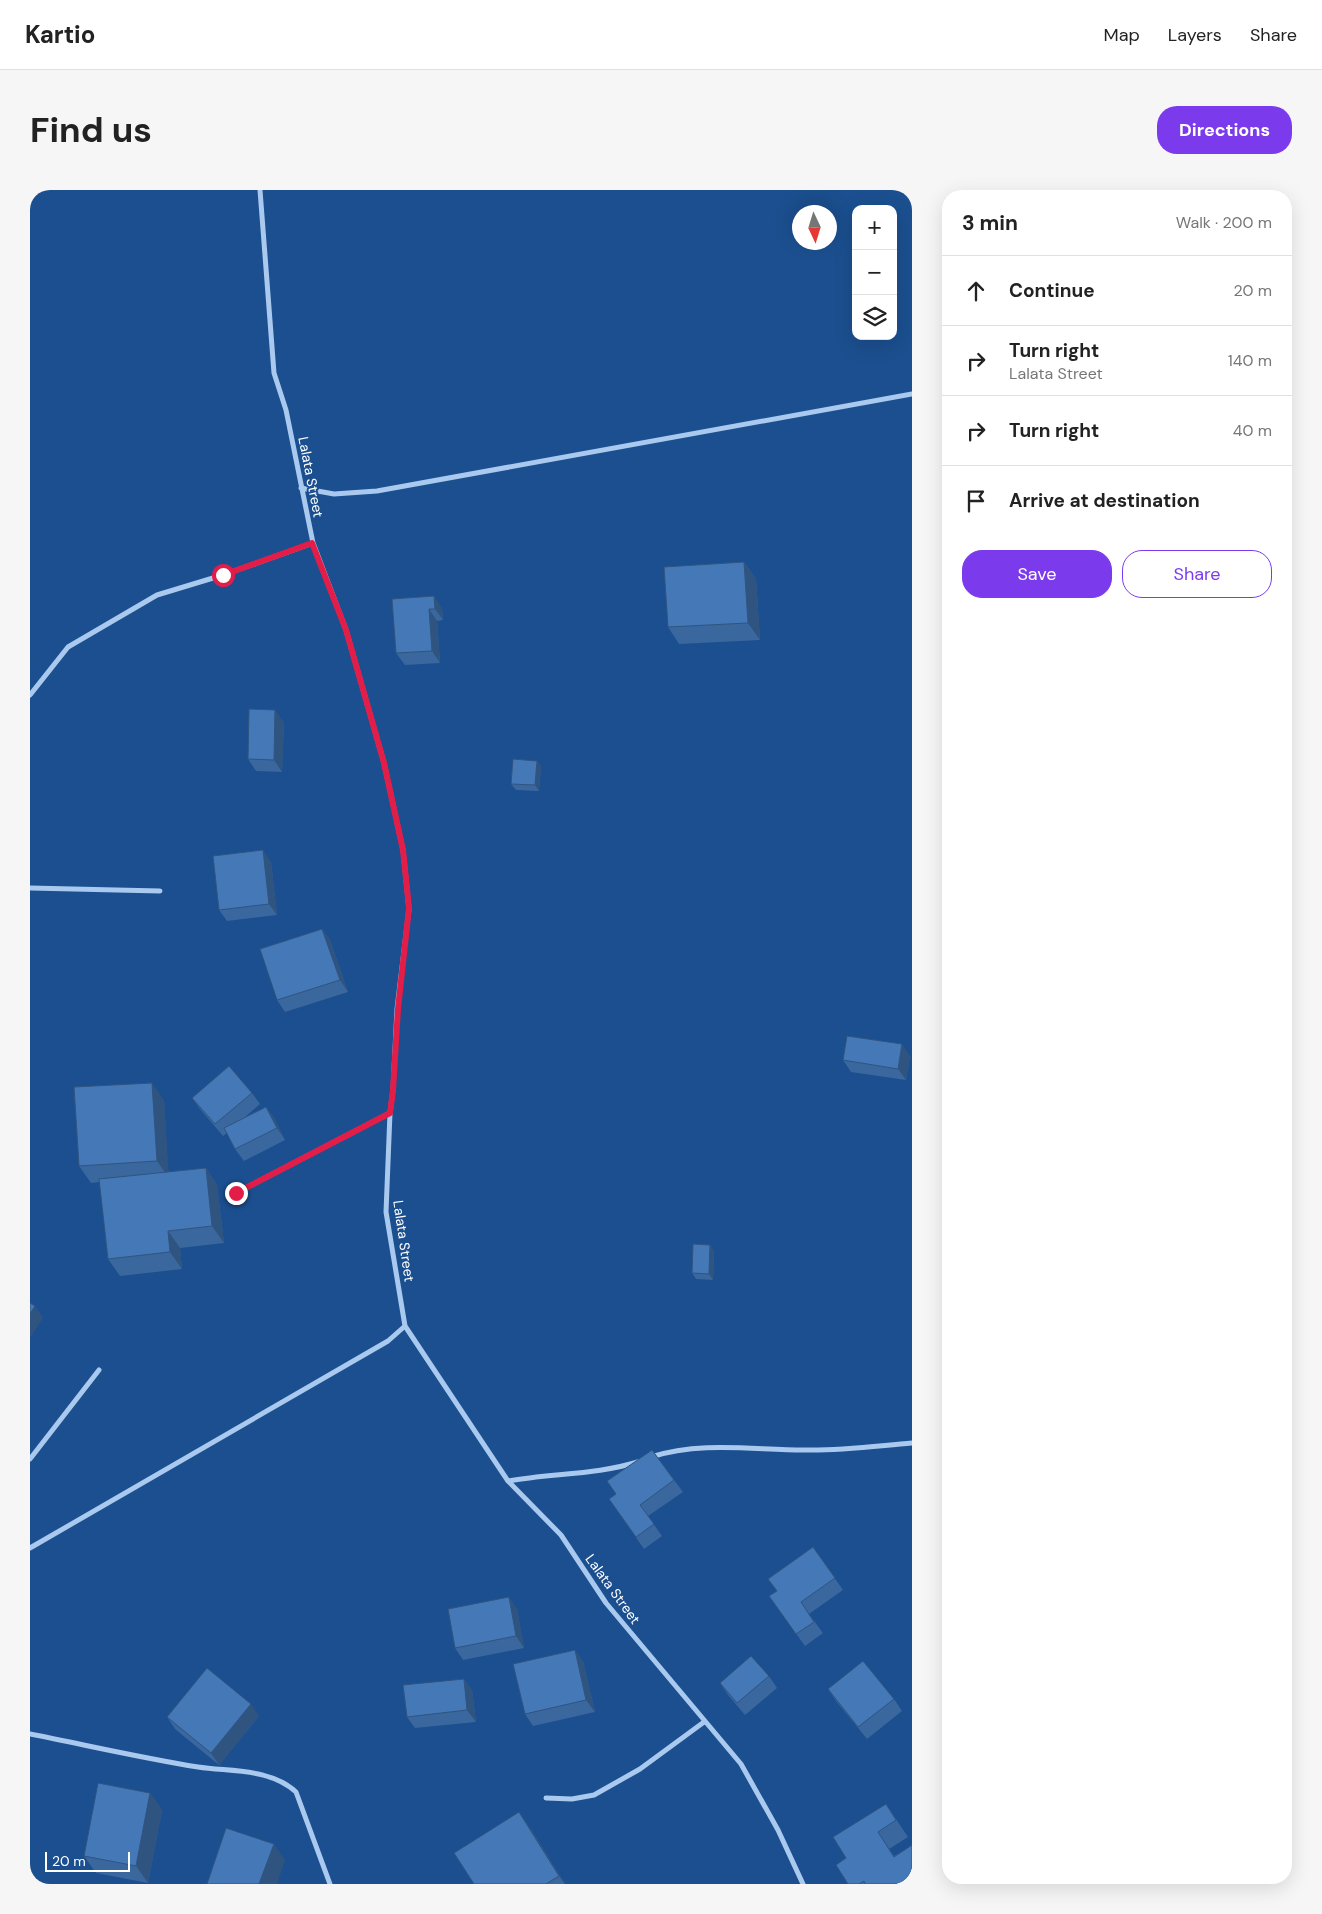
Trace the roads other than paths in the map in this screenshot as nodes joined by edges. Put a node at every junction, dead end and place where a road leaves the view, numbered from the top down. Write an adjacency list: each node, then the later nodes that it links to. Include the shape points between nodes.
1 (260, 190): 3 (street, Lalata Street, via 274,373 286,410)
2 (912, 394): 3 (street, via 377,491 334,494)
3 (301, 488): 4 (street, Lalata Street)
4 (312, 543): 5 (street, via 157,595 68,647); 8 (street, Lalata Street, via 346,630 384,763 403,850 409,908)
5 (30, 695)
6 (30, 888): 7 (street)
7 (160, 891)
8 (390, 1113): 9 (street); 10 (street, Lalata Street, via 386,1212)
9 (236, 1193)
10 (405, 1326): 14 (street, Lalata Street); 15 (street, via 388,1341)
11 (99, 1370): 13 (street)
12 (912, 1443): 14 (street, via 804,1450 747,1447 684,1449 585,1474 543,1475)
13 (30, 1459)
14 (508, 1481): 16 (street, Lalata Street, via 561,1535 606,1603)
15 (30, 1548)
16 (704, 1722): 18 (street, via 640,1769 594,1794 572,1799); 20 (street, Lalata Street, via 741,1764 778,1830)
17 (30, 1734): 19 (street, via 199,1767 253,1773 286,1782 296,1792)
18 (546, 1798)
19 (330, 1884)
20 (803, 1884)

